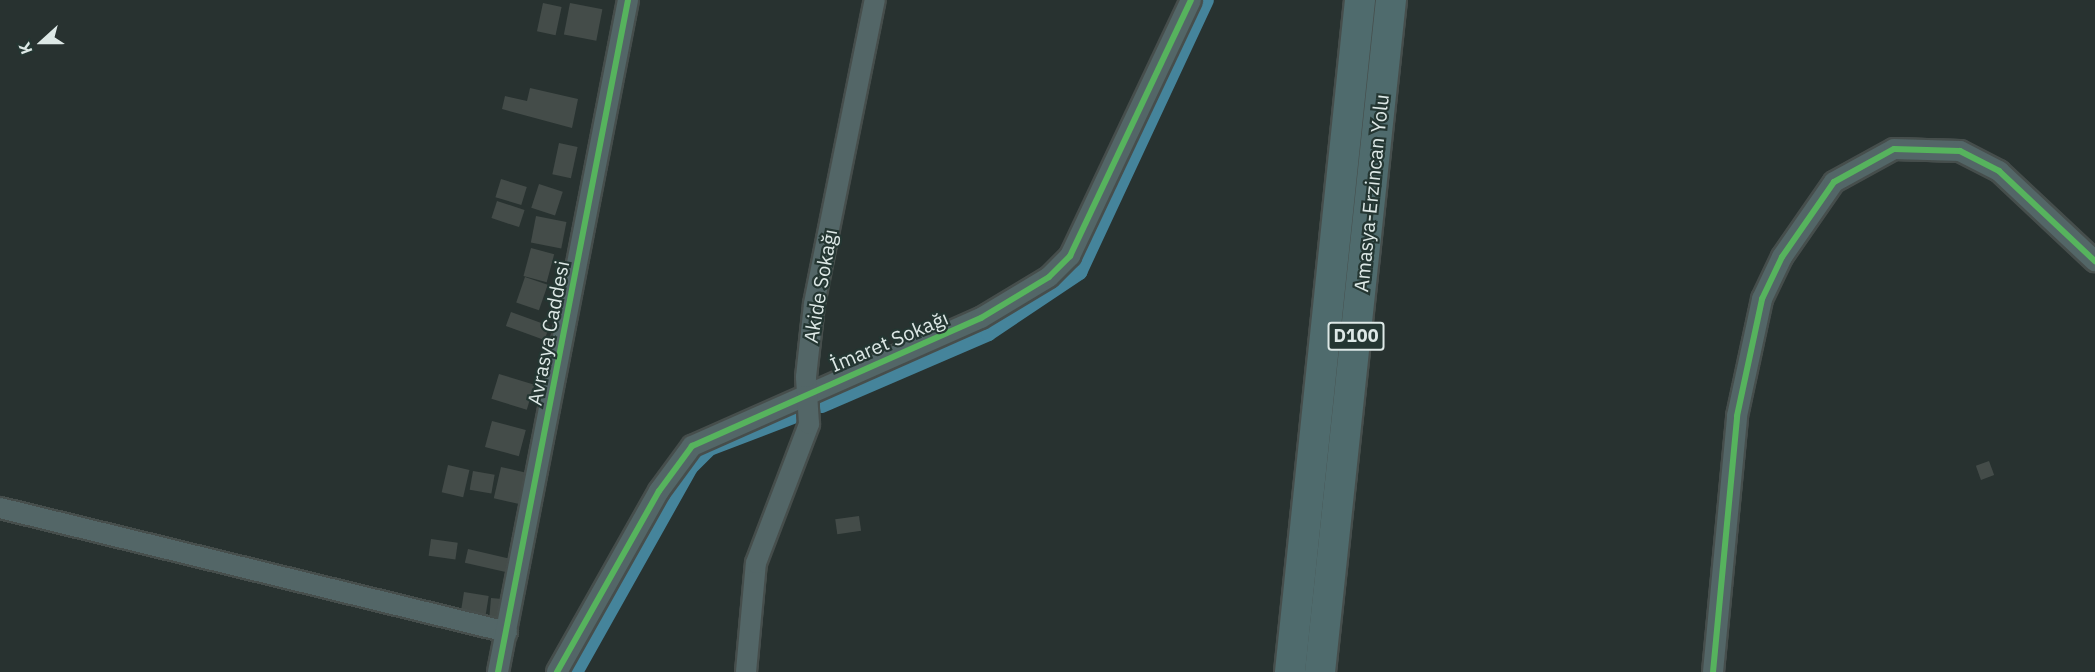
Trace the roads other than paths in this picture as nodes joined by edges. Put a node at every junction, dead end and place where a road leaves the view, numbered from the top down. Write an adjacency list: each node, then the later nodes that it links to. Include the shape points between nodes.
1 (628, 0): 9 (street, Avrasya Caddesi)
2 (875, 0): 7 (street, Akide Sokağı, via 814,304)
3 (1191, 0): 7 (street, İmaret Sokağı, via 1070,256 1049,277 981,318)
4 (1360, 0): 13 (highway, Amasya-Erzincan Yolu / D100)
5 (1391, 0): 14 (highway, Amasya-Erzincan Yolu / D100)
6 (2095, 261): 15 (street, via 1999,171 1960,151 1894,149 1834,182 1782,257 1762,299 1737,416)
7 (806, 393): 11 (street, İmaret Sokağı, via 692,446 659,491); 12 (street, Akide Sokağı, via 810,424 804,447 772,517 751,588)
8 (0, 508): 9 (street)
9 (507, 632): 10 (street, Avrasya Caddesi)
10 (498, 672)
11 (556, 672)
12 (746, 672)
13 (1290, 672)
14 (1320, 672)
15 (1713, 672)

